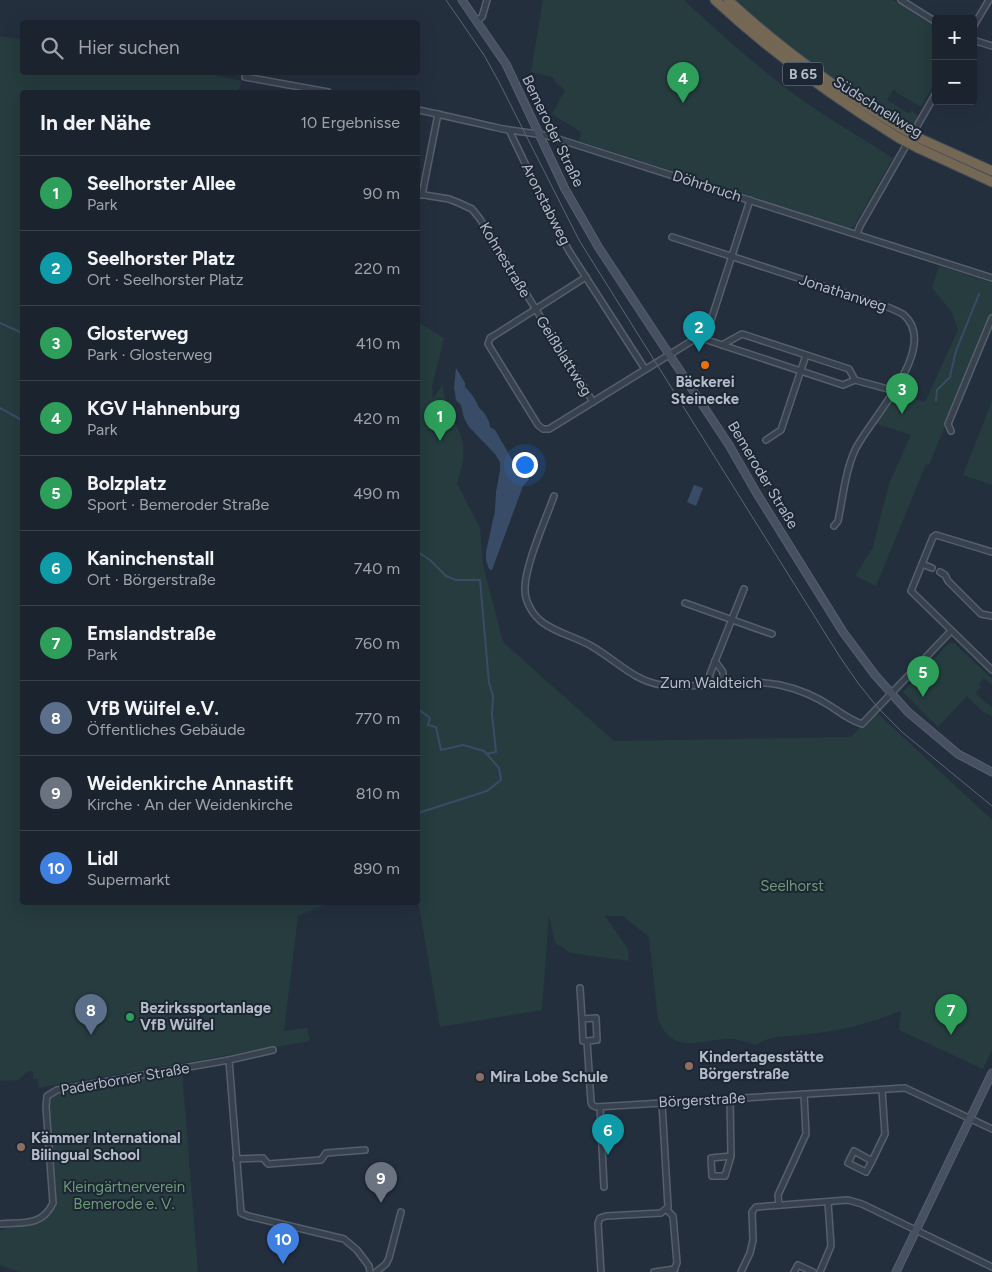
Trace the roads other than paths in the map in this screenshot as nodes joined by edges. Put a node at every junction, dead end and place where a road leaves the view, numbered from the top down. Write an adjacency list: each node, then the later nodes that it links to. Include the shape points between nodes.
1 (462, 0): 9 (main road, Bemeroder Straße)
2 (487, 0): 9 (street, via 482,17)
3 (715, 0): 19 (highway, Südschnellweg / B 65, via 786,62 845,104)
4 (728, 0): 19 (highway, Südschnellweg / B 65, via 814,71)
5 (901, 0): 7 (street)
6 (989, 0): 8 (street)
7 (932, 19)
8 (977, 20)
9 (476, 21): 18 (main road, Bemeroder Straße, via 506,64)
10 (977, 41): 11 (street)
11 (992, 46)
12 (245, 77): 13 (street)
13 (317, 90)
14 (932, 100): 25 (street)
15 (420, 110): 16 (street, Döhrbruch)
16 (438, 114): 17 (street, Döhrbruch); 23 (street)
17 (509, 130): 18 (street, Döhrbruch); 28 (street, Aronstabweg, via 548,211)
18 (538, 133): 24 (street, Döhrbruch); 34 (main road, Bemeroder Straße, via 598,248)
19 (901, 133): 20 (highway, Südschnellweg / B 65, bridge)
20 (919, 143): 21 (highway, Südschnellweg / B 65); 22 (highway, Südschnellweg / B 65)
21 (992, 171)
22 (992, 182)
23 (420, 195): 30 (street, Kohnestraße, via 449,199 472,209)
24 (750, 200): 25 (street, Döhrbruch); 27 (street)
25 (857, 234): 29 (street, Döhrbruch)
26 (672, 237): 27 (street)
27 (731, 257): 32 (street); 39 (street, Jonathanweg, via 904,314 914,342 906,372)
28 (586, 277): 30 (street); 36 (street, Aronstabweg)
29 (992, 278)
30 (535, 310): 40 (street, Geißblattweg); 40 (street, via 490,338 488,344 538,425 543,429 549,428)
31 (992, 318): 41 (street, via 948,424)
32 (705, 339): 33 (street); 34 (street, via 698,338)
33 (722, 345): 35 (street, via 742,334); 37 (street)
34 (670, 354): 36 (street); 59 (main road, Bemeroder Straße, via 843,632)
35 (806, 355): 37 (street); 38 (street, via 849,369)
36 (645, 369): 40 (street)
37 (800, 371): 38 (street, via 843,385); 42 (street, via 781,430)
38 (855, 380): 39 (street)
39 (894, 391): 44 (street, via 856,449 848,467 838,522)
40 (593, 402)
41 (951, 431)
42 (766, 440)
43 (554, 496): 58 (street, Zum Waldteich, via 525,581 525,592 533,612 550,627 589,644 630,674 646,681 663,685)
44 (834, 526)
45 (992, 552): 46 (street, via 936,535)
46 (922, 564): 47 (street); 53 (street, via 911,592)
47 (932, 568)
48 (940, 572): 51 (street, via 981,614)
49 (744, 589): 52 (street)
50 (685, 603): 52 (street)
51 (992, 616)
52 (730, 620): 54 (street); 55 (street)
53 (951, 631): 56 (street); 59 (street)
54 (772, 634)
55 (715, 661): 57 (street, via 723,672); 58 (street)
56 (992, 670)
57 (723, 684): 58 (street, Zum Waldteich); 59 (street, Zum Waldteich, via 766,683 793,688 862,724)
58 (709, 685)
59 (890, 695): 60 (main road, Bemeroder Straße, via 949,748)
60 (992, 772)
61 (580, 988): 62 (street)
62 (582, 1019): 63 (street, via 583,1041); 63 (street, via 596,1018 597,1040)
63 (587, 1041): 71 (street, via 591,1102)
64 (273, 1050): 65 (street, Paderborner Straße)
65 (229, 1060): 76 (street); 83 (street, Paderborner Straße, via 57,1090 47,1096 53,1203 41,1219)
66 (992, 1073): 72 (main road)
67 (882, 1090): 68 (street, Börgerstraße); 72 (street, Börgerstraße, via 905,1088); 77 (street, via 885,1134)
68 (804, 1094): 69 (street, Börgerstraße); 80 (street, via 806,1134 778,1195)
69 (730, 1099): 70 (street, Börgerstraße); 75 (street)
70 (662, 1103): 71 (street, Börgerstraße); 81 (street)
71 (600, 1107): 78 (street)
72 (970, 1119): 73 (street, Börgerstraße); 84 (main road)
73 (992, 1129)
74 (365, 1150): 76 (street, via 326,1153 321,1160 277,1164 268,1164 263,1158)
75 (731, 1156): 75 (street, via 711,1158 712,1176 725,1176)
76 (236, 1160): 87 (street, via 241,1213 344,1239 357,1250)
77 (872, 1161): 77 (street, via 854,1151 848,1163 866,1172)
78 (604, 1187)
79 (828, 1202): 80 (street); 84 (street, via 848,1200 862,1204); 94 (street, via 831,1246)
80 (779, 1205): 91 (street, via 756,1207 752,1212 753,1240)
81 (667, 1210): 86 (street, via 673,1216); 89 (street, via 600,1218)
82 (401, 1212): 88 (street, via 390,1258)
83 (0, 1225)
84 (916, 1232): 85 (street); 95 (main road)
85 (992, 1267)
86 (674, 1271): 90 (street)
87 (370, 1272)
88 (376, 1272)
89 (601, 1272)
90 (654, 1272)
91 (741, 1272)
92 (794, 1272): 93 (street, via 798,1264)
93 (813, 1272)
94 (820, 1272)
95 (896, 1272)

